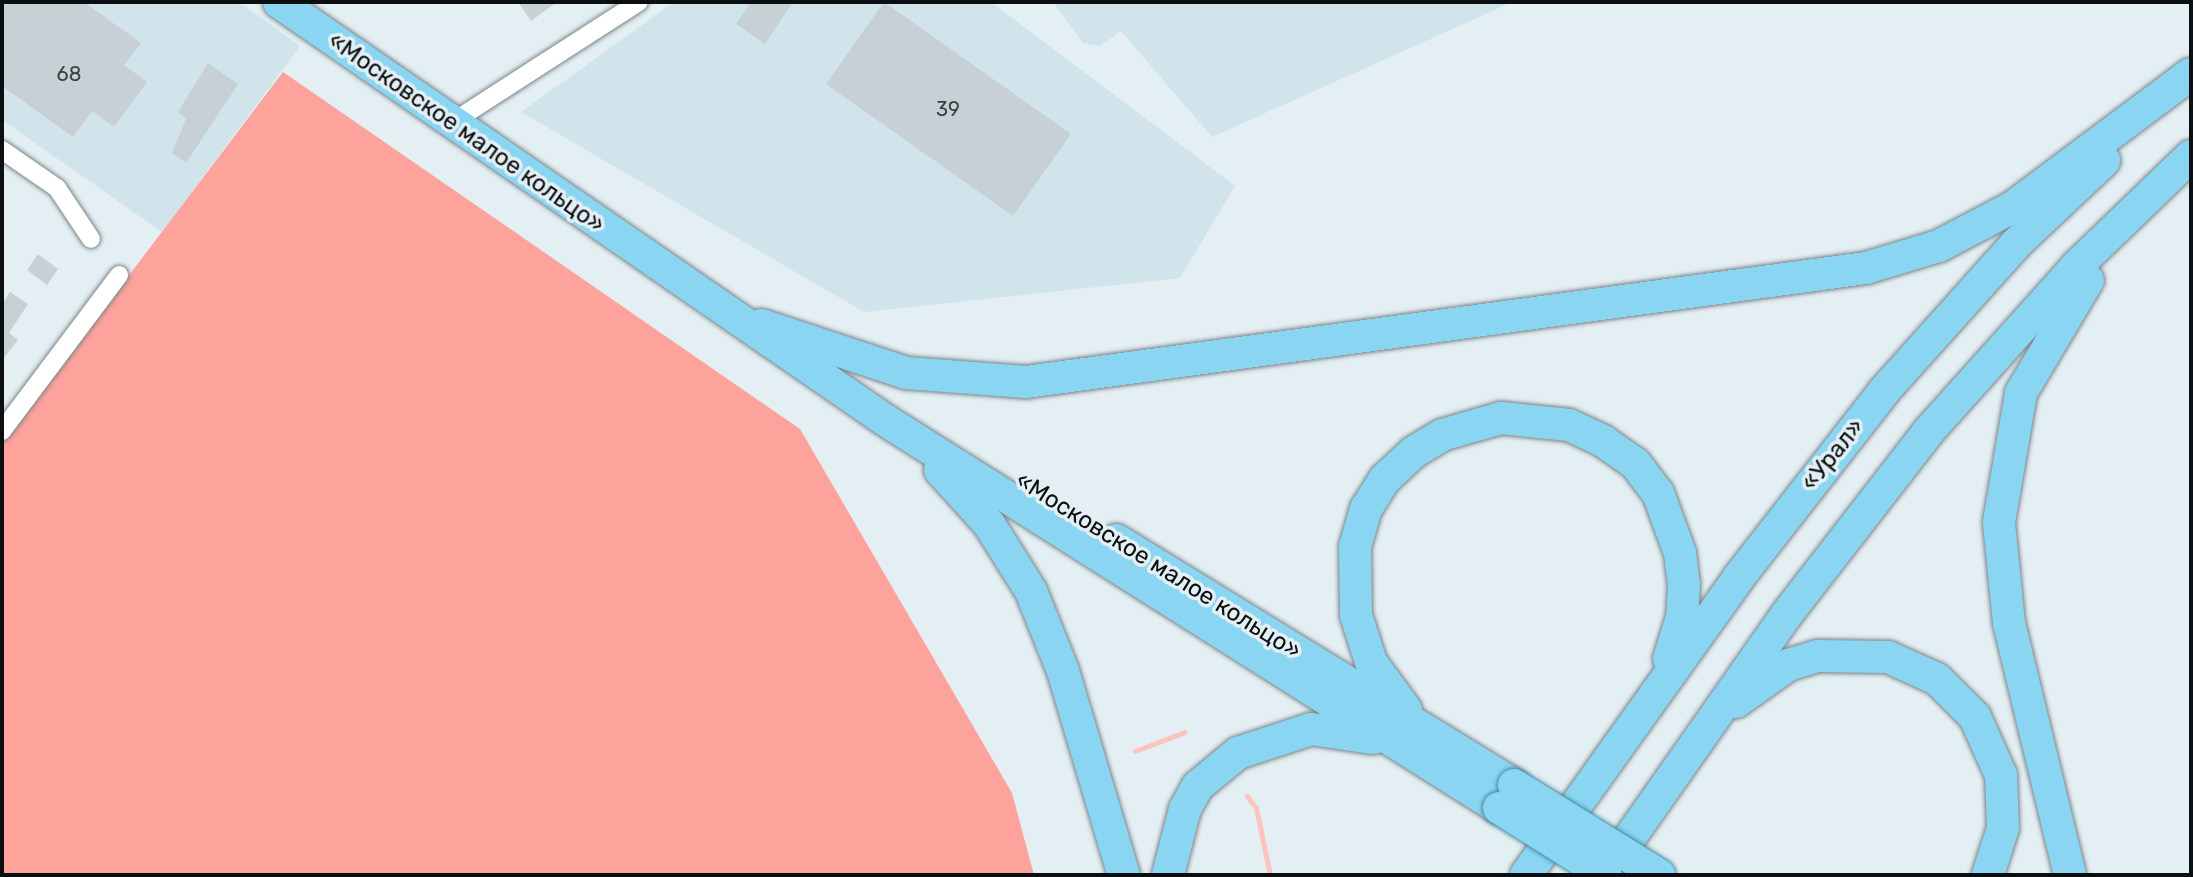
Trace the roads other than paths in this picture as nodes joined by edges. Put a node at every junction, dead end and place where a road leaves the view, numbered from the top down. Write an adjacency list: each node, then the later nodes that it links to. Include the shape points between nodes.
1 (279, 2): 4 (highway, «Московское малое кольцо»)
2 (639, 2): 4 (street)
3 (2191, 76): 11 (highway, via 2013,207 1939,246 1866,268 1026,382 906,373); 14 (highway, «Урал», via 1952,312 1811,482)
4 (448, 125): 9 (highway, «Московское малое кольцо»)
5 (2, 150): 8 (street, via 57,188)
6 (2191, 156): 7 (highway)
7 (2165, 179): 16 (highway, via 2076,267 1928,432); 24 (highway, via 2066,309 2034,362 2002,479 2000,537 2009,623)
8 (91, 239)
9 (655, 261): 11 (highway, «Московское малое кольцо»); 12 (highway, «Московское малое кольцо»)
10 (119, 275): 13 (street)
11 (761, 325): 15 (highway, «Московское малое кольцо»)
12 (885, 420): 15 (highway, «Московское малое кольцо»); 18 (highway, via 965,494 1031,591 1063,671)
13 (2, 431)
14 (1651, 703): 15 (highway, via 1682,617 1684,584 1680,553 1658,493 1635,463 1569,425 1533,418 1471,424 1414,452 1385,479 1366,509 1353,576 1356,615 1371,662); 20 (highway, «Урал»)
15 (1442, 756): 17 (highway, «Московское малое кольцо»); 19 (highway, via 1336,729 1258,742 1198,786 1176,829)
16 (1685, 758): 21 (highway); 23 (highway, via 1730,707 1788,665 1857,653 1913,666 1957,696 1992,747 2004,799 2003,828)
17 (1506, 796): 21 (highway, «Московское малое кольцо», bridge); 22 (highway, «Московское малое кольцо», bridge)
18 (1124, 875)
19 (1168, 875)
20 (1526, 875)
21 (1605, 875)
22 (1659, 875)
23 (1988, 875)
24 (2070, 875)

